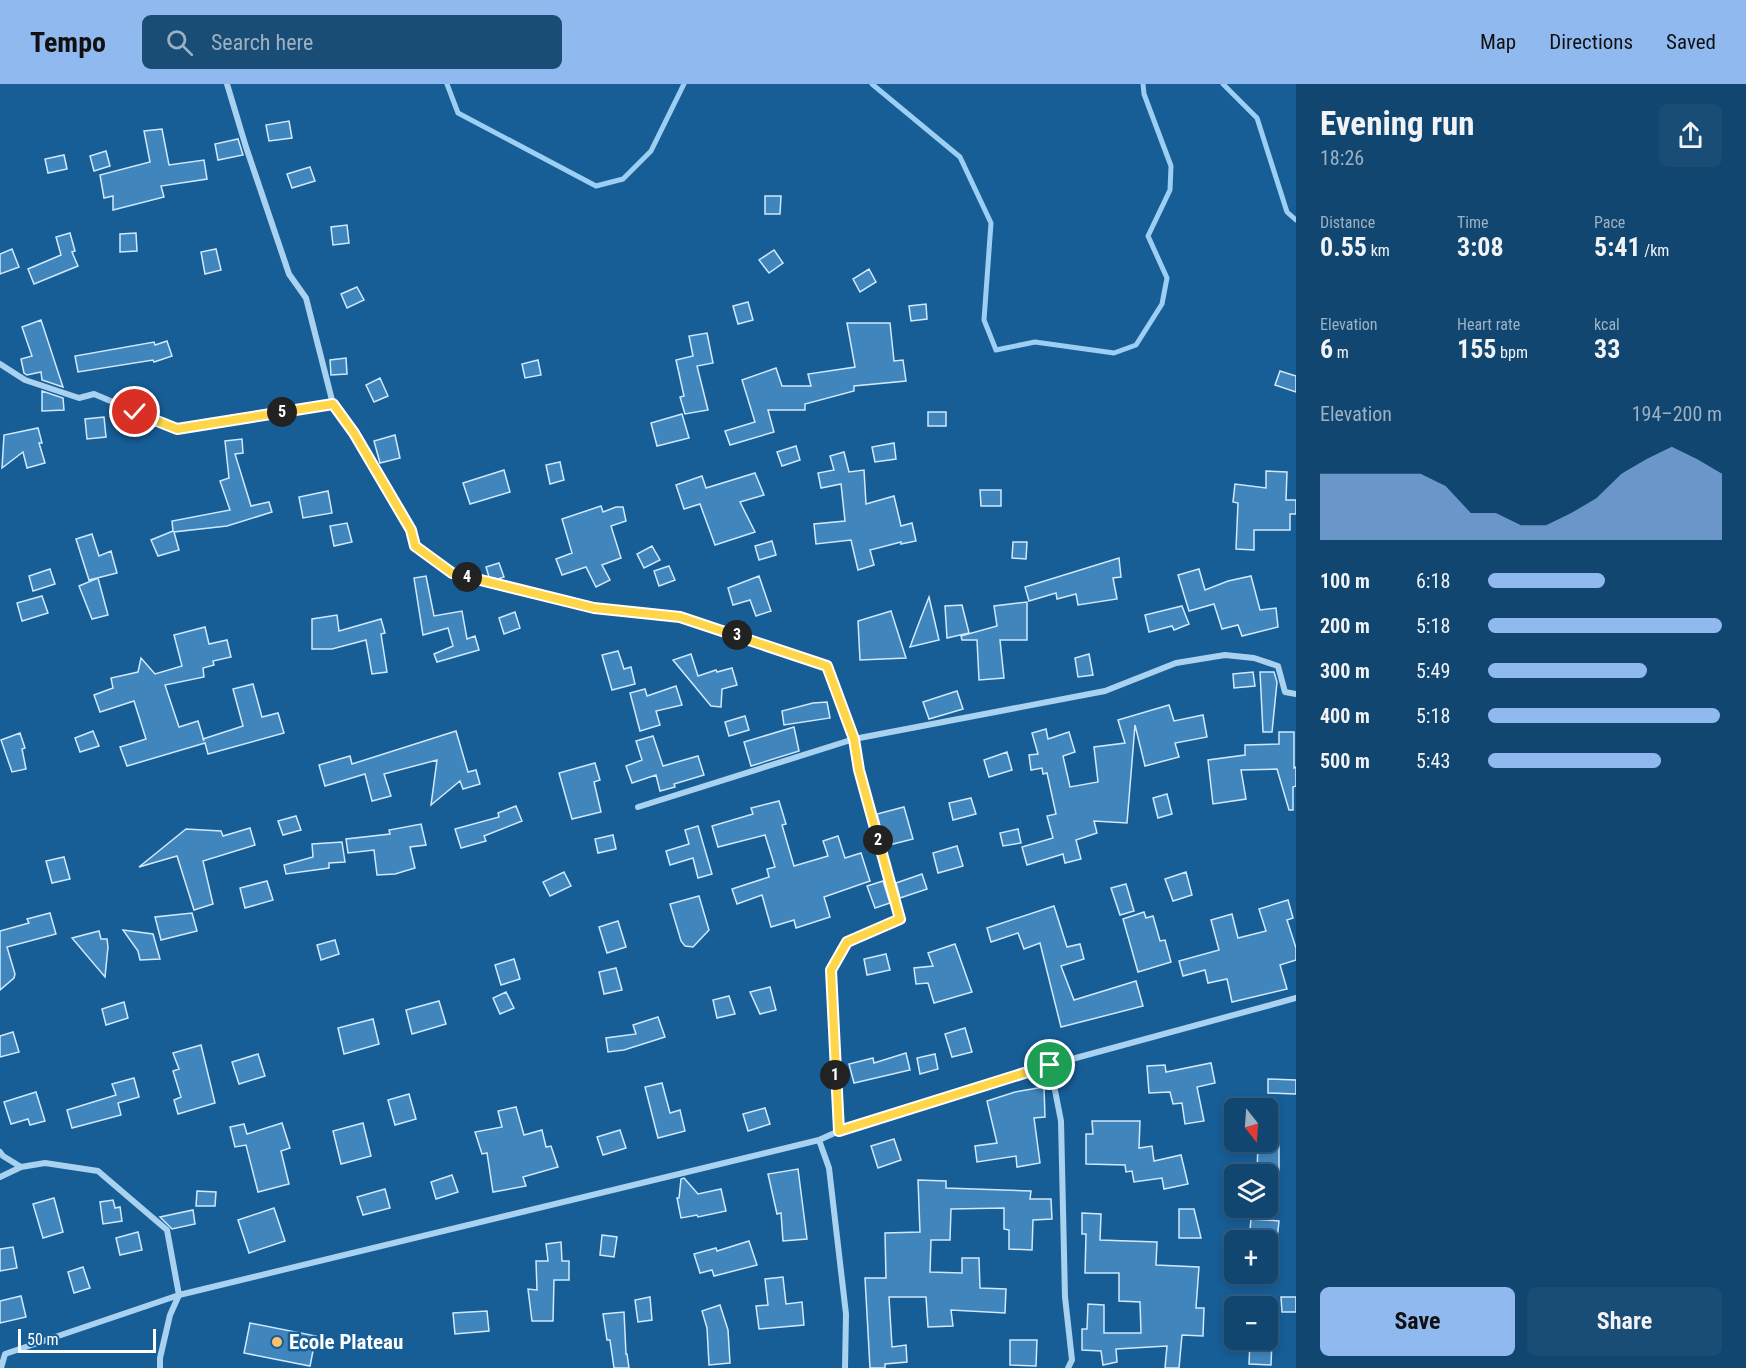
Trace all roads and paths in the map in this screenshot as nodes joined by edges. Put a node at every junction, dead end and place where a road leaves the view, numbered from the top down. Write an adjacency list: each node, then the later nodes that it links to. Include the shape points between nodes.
1 (227, 84): 3 (street, via 288,274 306,298)
2 (0, 364): 3 (street, via 25,380 79,398 94,394 177,429)
3 (333, 404): 5 (street, via 411,530 415,546 452,573 594,608 680,617 827,666)
4 (1296, 694): 5 (street, via 1285,692 1278,666 1225,655 1176,663 1105,691)
5 (854, 739): 6 (street); 9 (street, via 900,919 847,942 831,970)
6 (638, 807)
7 (1296, 998): 8 (street)
8 (1050, 1065): 9 (street); 18 (street, via 1061,1121 1065,1297 1072,1360)
9 (839, 1131): 10 (street)
10 (819, 1140): 14 (street); 17 (street, via 829,1168 846,1314)
11 (0, 1152): 12 (street)
12 (21, 1167): 13 (street); 14 (street, via 45,1163 98,1171 167,1230)
13 (0, 1177)
14 (179, 1295): 15 (street, via 6,1354); 16 (street, via 170,1315)
15 (1, 1368)
16 (160, 1368)
17 (845, 1368)
18 (1068, 1368)

